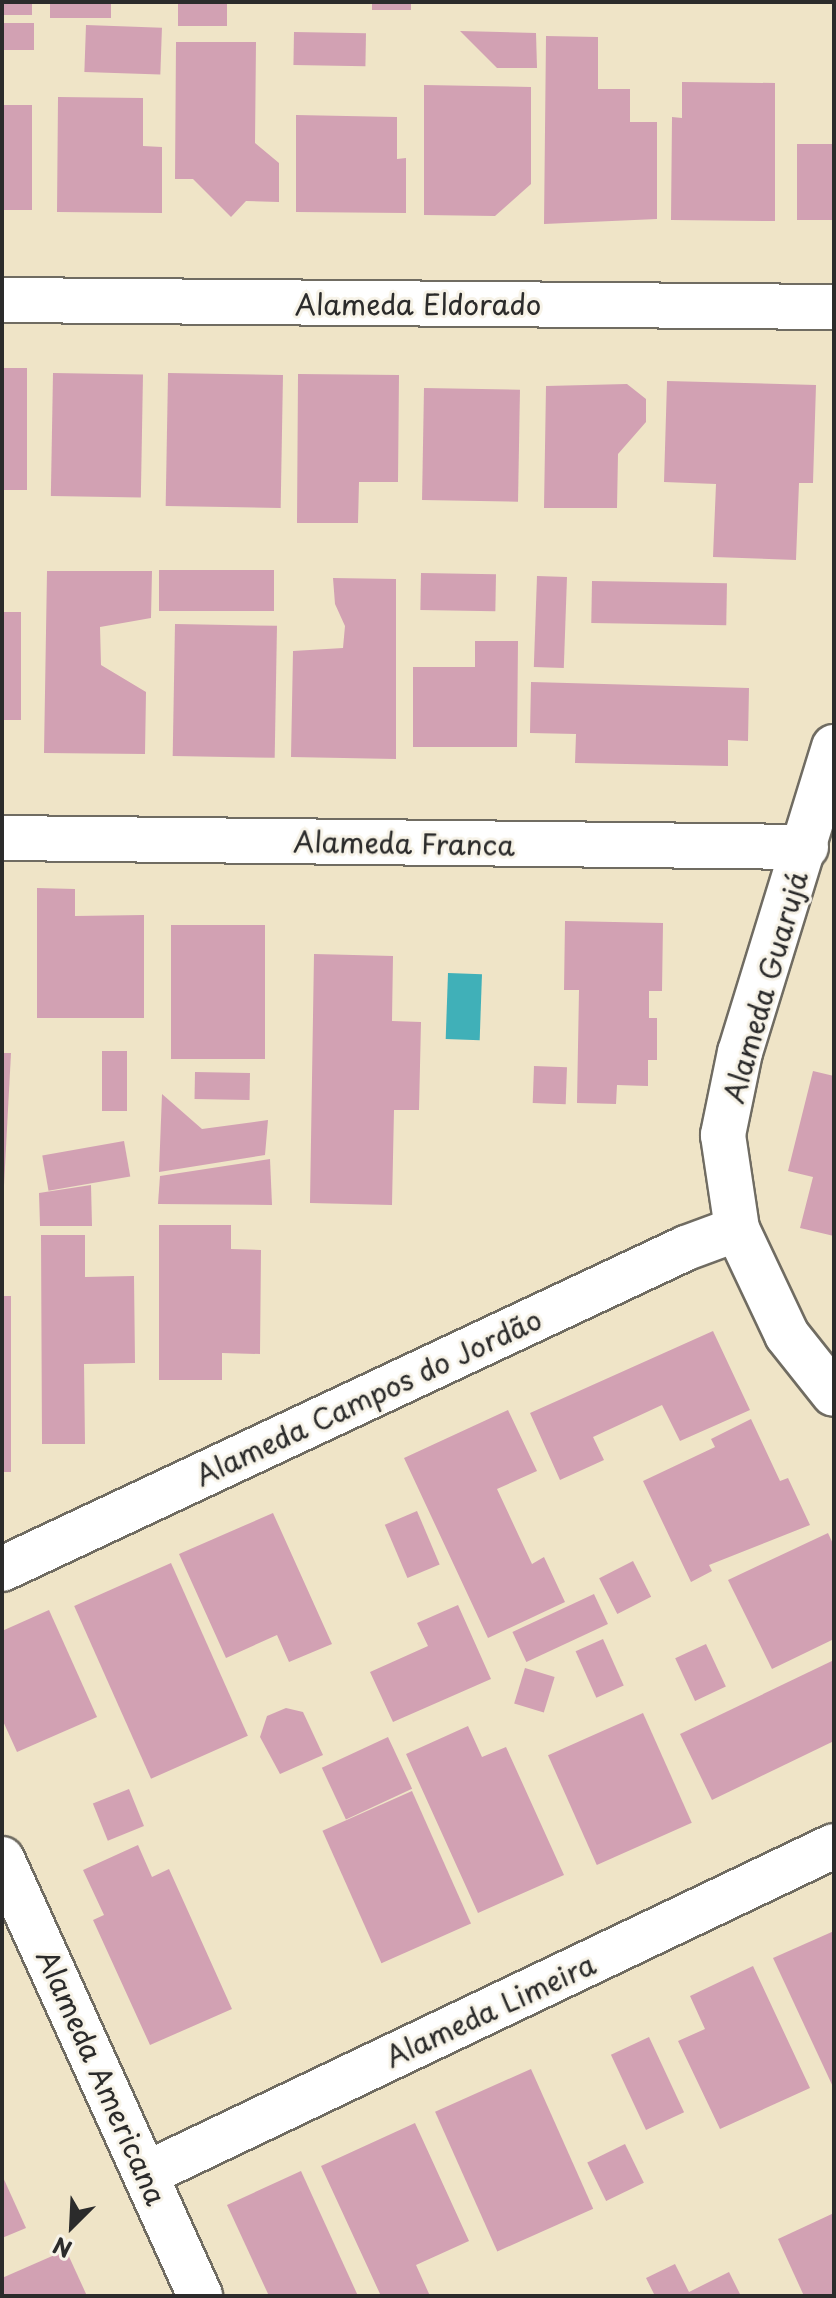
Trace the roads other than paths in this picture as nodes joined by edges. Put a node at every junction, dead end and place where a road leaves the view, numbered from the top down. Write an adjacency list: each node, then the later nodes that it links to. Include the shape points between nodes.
1 (2, 300): 2 (street, Alameda Eldorado)
2 (834, 307)
3 (834, 747): 5 (street, Alameda Guarujá)
4 (2, 838): 5 (street, Alameda Franca)
5 (806, 847): 6 (street, Alameda Guarujá, via 740,1052 723,1135)
6 (737, 1229): 7 (street, Alameda Guarujá, via 787,1335); 8 (street, Alameda Campos do Jordão, via 686,1248)
7 (834, 1394)
8 (2, 1569)
9 (834, 1846): 11 (street, Alameda Limeira)
10 (2, 1859): 11 (street, Alameda Americana)
11 (146, 2174): 12 (street, Alameda Americana)
12 (200, 2296)

